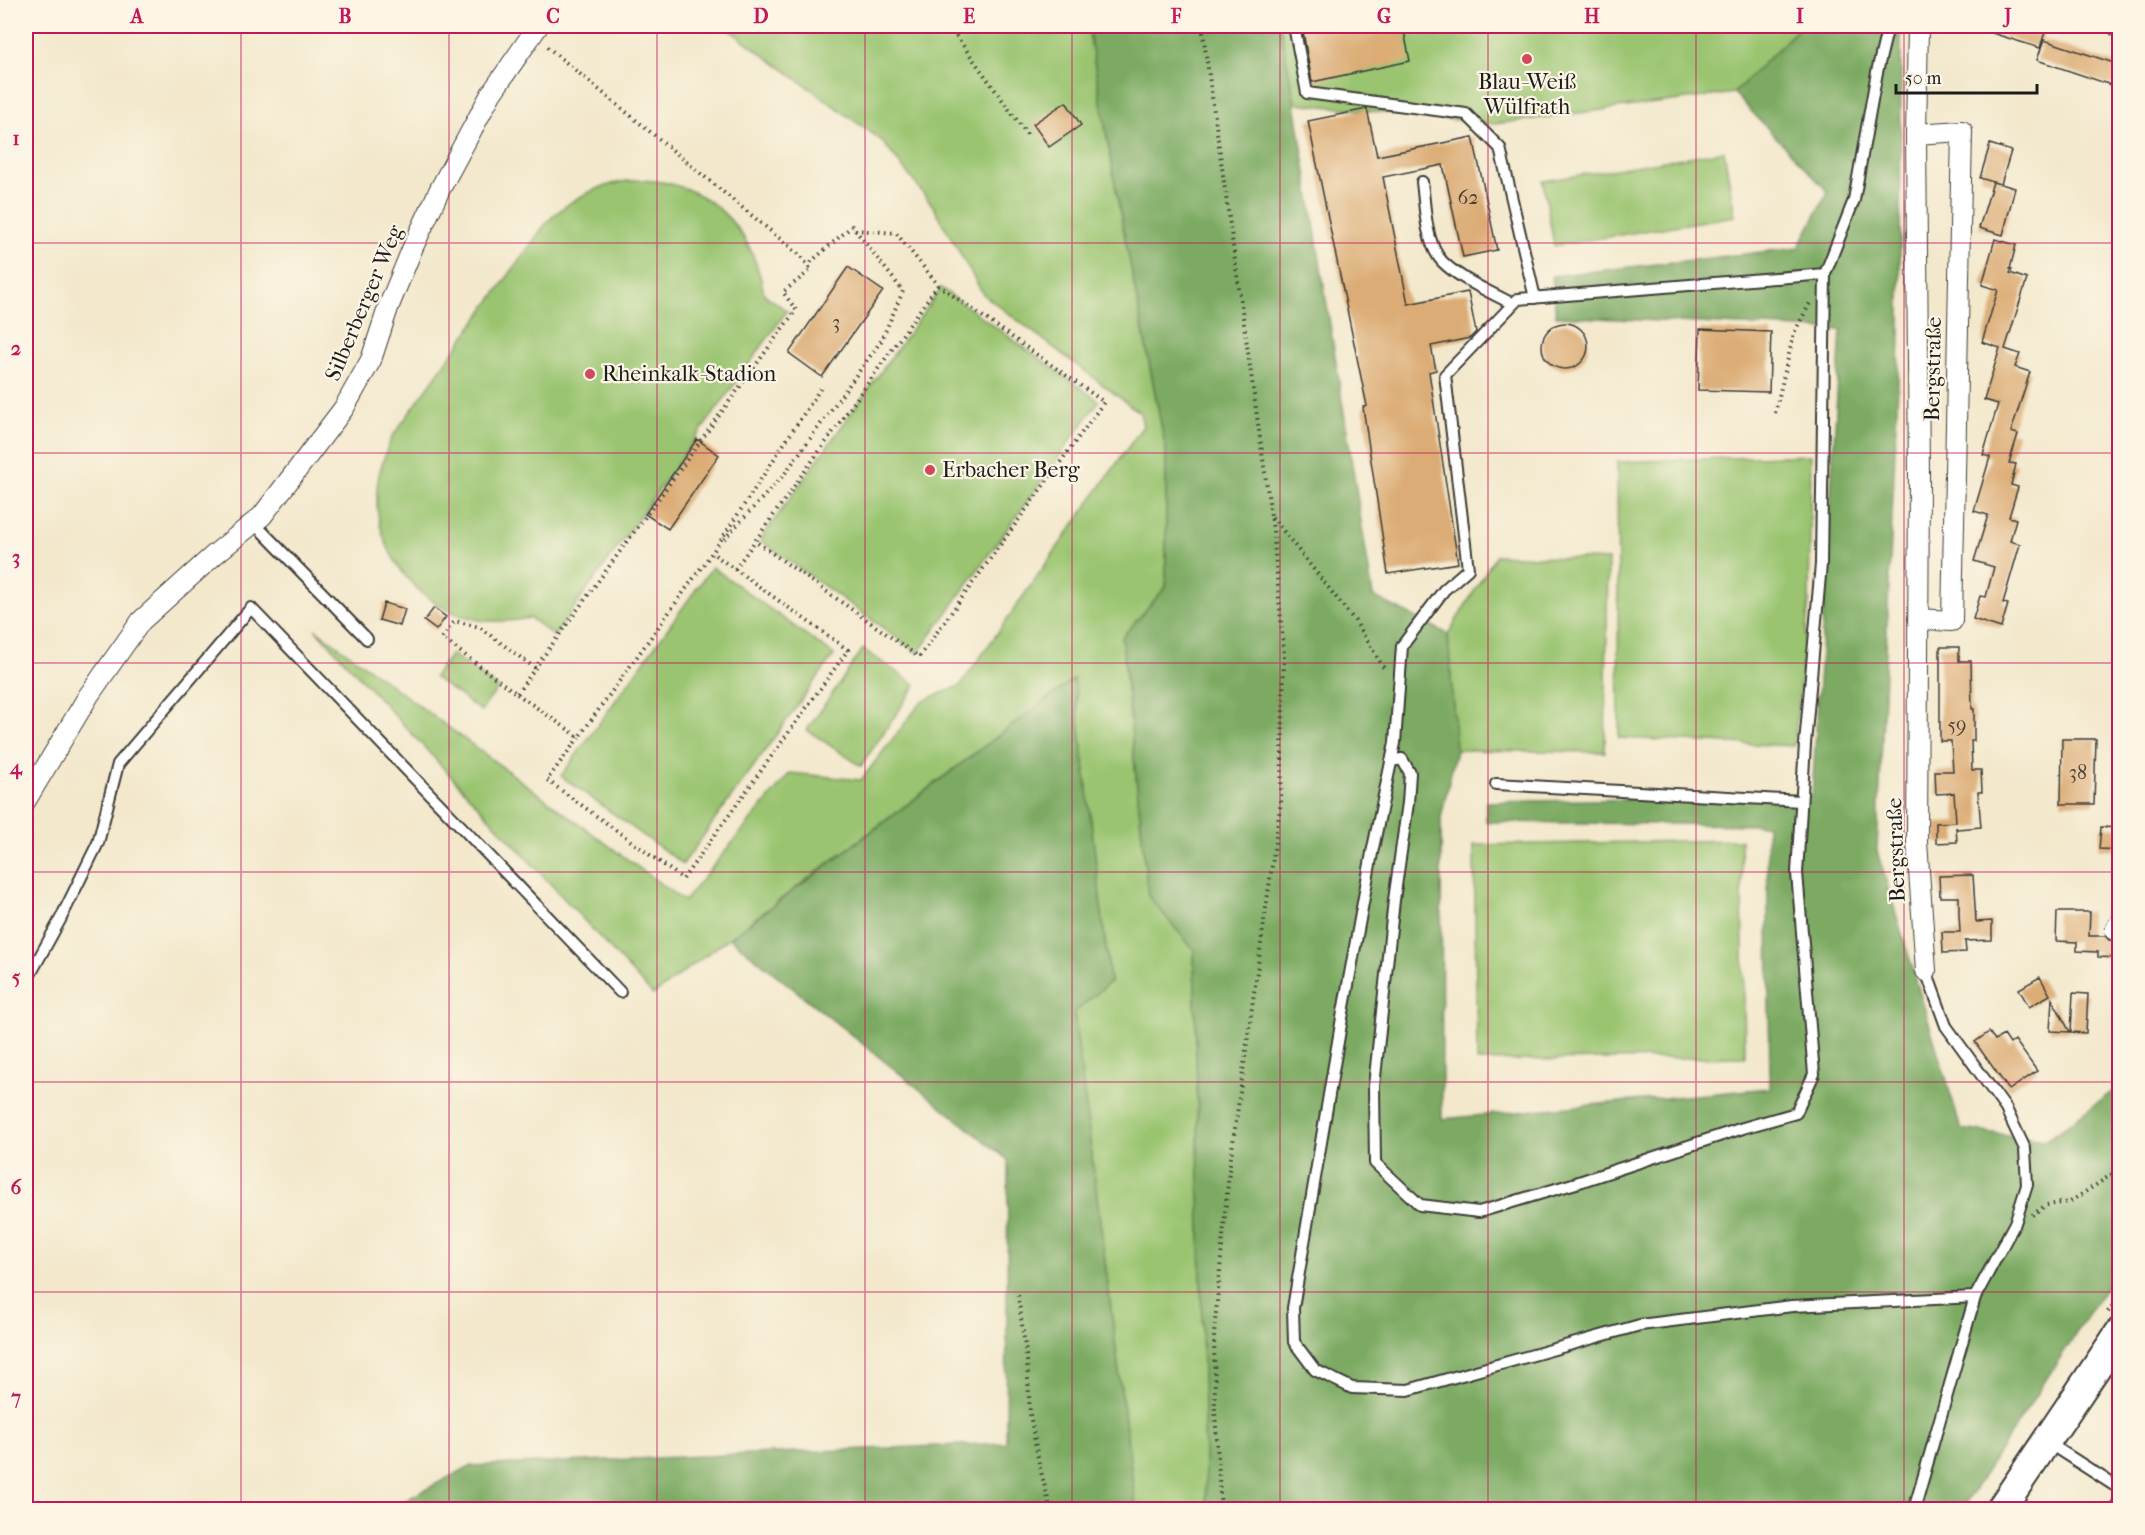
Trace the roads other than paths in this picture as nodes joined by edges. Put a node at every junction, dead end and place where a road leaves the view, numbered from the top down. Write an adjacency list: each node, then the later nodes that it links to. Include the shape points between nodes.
1 (1294, 26): 8 (lane, via 1307,93 1467,114 1500,148)
2 (1888, 26): 7 (lane, via 1854,200)
3 (1918, 26): 5 (street, Bergstraße)
4 (534, 30): 10 (street, Silberberger Weg, via 491,94 441,189 388,308 371,360 344,408)
5 (1916, 134): 11 (street, Bergstraße); 11 (street, Bergstraße, via 1962,131 1952,621)
6 (1422, 182): 9 (lane, via 1432,242 1441,261)
7 (1825, 274): 8 (lane); 16 (lane, via 1821,564)
8 (1535, 298): 9 (lane, via 1518,299)
9 (1514, 304): 13 (lane, via 1445,375 1468,569 1444,590 1402,646)
10 (254, 523): 12 (lane); 15 (street, Silberberger Weg, via 141,621 89,695)
11 (1918, 619): 17 (street, Bergstraße, via 1917,842)
12 (367, 639)
13 (1391, 761): 16 (lane, via 1402,759 1410,773 1374,1086 1375,1163 1420,1205 1479,1212 1796,1113 1814,1074 1797,873); 20 (lane, via 1293,1308 1294,1342 1316,1370 1352,1388 1408,1390 1640,1325 1792,1306)
14 (1496, 784): 16 (lane)
15 (26, 800)
16 (1801, 801)
17 (1926, 971): 20 (lane, via 1946,1026 2006,1109 2025,1149 2027,1185 2015,1223)
18 (26, 982): 19 (lane, via 98,843 118,764 251,608)
19 (620, 992)
20 (1975, 1297): 25 (lane)
21 (2120, 1332): 22 (street)
22 (2046, 1441): 23 (lane); 26 (street)
23 (2120, 1489)
24 (2120, 1499): 27 (lane)
25 (1914, 1509)
26 (2000, 1509)
27 (2115, 1509)

